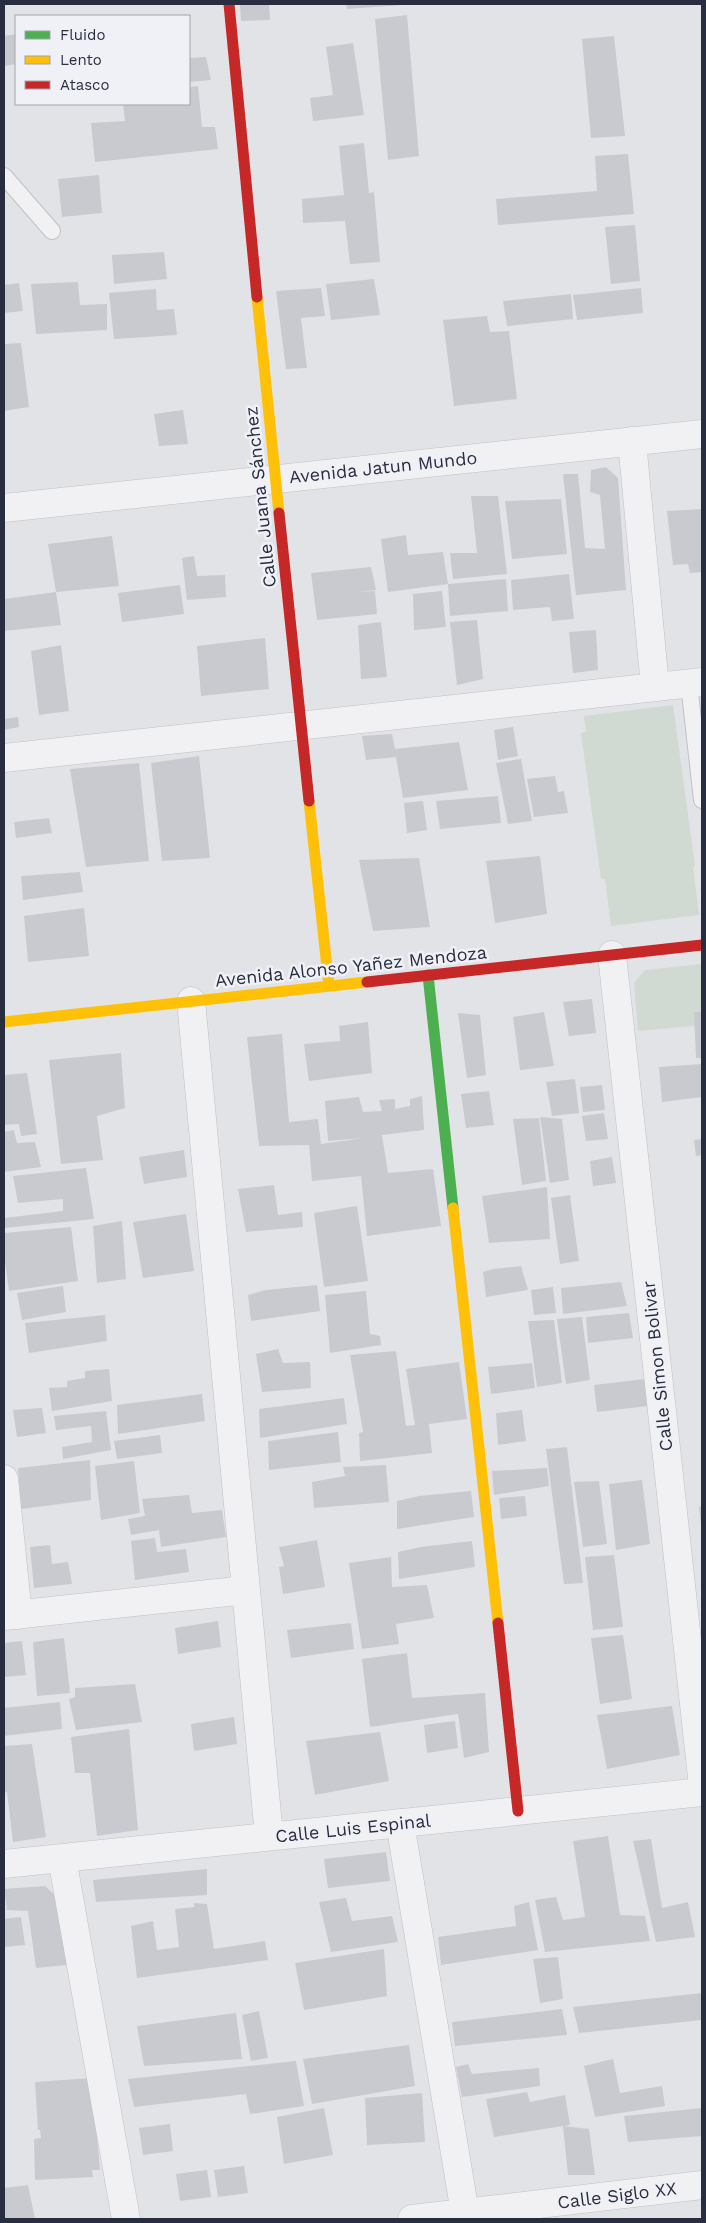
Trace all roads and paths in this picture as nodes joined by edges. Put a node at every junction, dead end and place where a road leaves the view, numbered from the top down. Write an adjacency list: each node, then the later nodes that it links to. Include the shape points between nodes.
1 (229, 4): 6 (street, Calle Juana Sánchez)
2 (4, 176): 3 (lane)
3 (52, 231)
4 (702, 434): 5 (street, Avenida Jatun Mundo)
5 (632, 441): 6 (street, Avenida Jatun Mundo); 9 (street)
6 (275, 479): 7 (street, Avenida Jatun Mundo); 10 (street, Calle Juana Sánchez)
7 (4, 508)
8 (695, 683): 9 (street); 12 (lane)
9 (656, 687): 10 (street)
10 (301, 726): 11 (street); 16 (street, Calle Juana Sánchez)
11 (4, 758)
12 (702, 800)
13 (702, 945): 14 (street, Avenida Alonso Yañez Mendoza)
14 (612, 955): 15 (street, Avenida Alonso Yañez Mendoza); 22 (street, Calle Simon Bolivar)
15 (428, 975): 16 (street, Avenida Alonso Yañez Mendoza); 25 (street)
16 (329, 986): 17 (street, Avenida Alonso Yañez Mendoza)
17 (191, 1001): 18 (street, Avenida Alonso Yañez Mendoza); 20 (street)
18 (4, 1022)
19 (4, 1479): 21 (street)
20 (246, 1590): 21 (street); 27 (street)
21 (11, 1616)
22 (699, 1720): 23 (street, Calle Simon Bolivar)
23 (702, 1777)
24 (702, 1792): 25 (street, Calle Luis Espinal)
25 (518, 1811): 26 (street, Calle Luis Espinal)
26 (400, 1823): 27 (street, Calle Luis Espinal); 31 (street)
27 (269, 1836): 28 (street, Calle Luis Espinal)
28 (62, 1858): 29 (street, Calle Luis Espinal); 32 (street)
29 (4, 1864)
30 (702, 2185): 31 (street, Calle Siglo XX)
31 (465, 2216): 33 (street, Calle Siglo XX)
32 (126, 2219)
33 (412, 2219)

